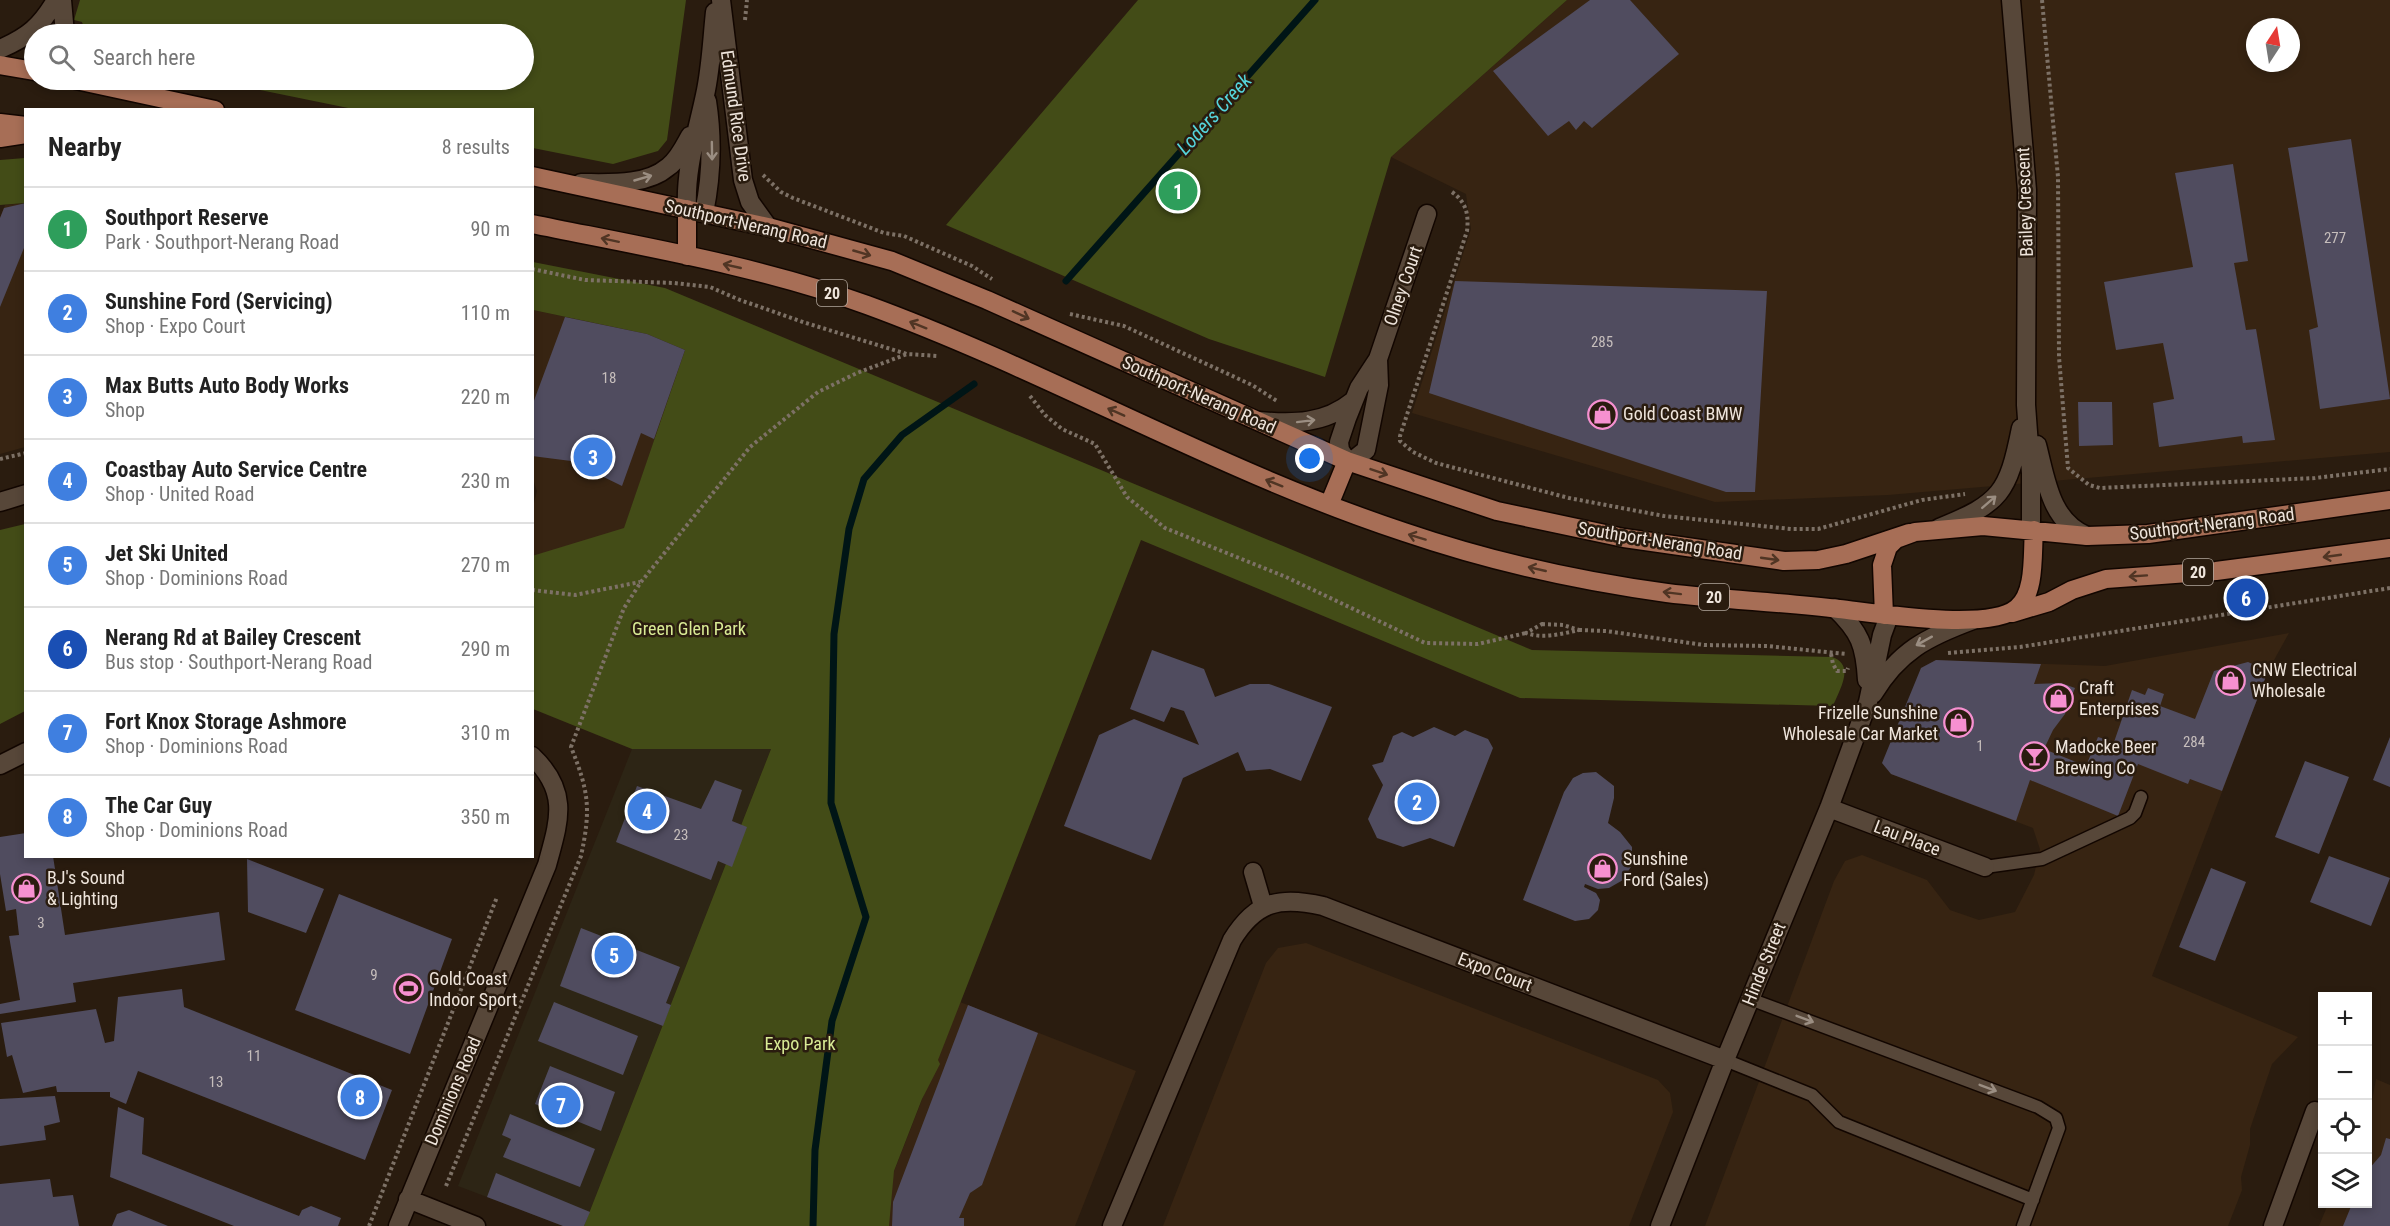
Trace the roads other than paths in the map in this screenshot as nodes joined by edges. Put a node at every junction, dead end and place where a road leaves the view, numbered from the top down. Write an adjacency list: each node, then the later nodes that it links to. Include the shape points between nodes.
1 (57, 0): 5 (street)
2 (62, 0): 6 (street)
3 (718, 0): 12 (street, Edmund Rice Drive); 24 (street, Edmund Rice Drive, via 743,180 750,202)
4 (2011, 0): 28 (street, Bailey Crescent, via 2027,190)
5 (40, 24)
6 (64, 24)
7 (24, 37): 8 (street)
8 (0, 49)
9 (0, 65): 10 (main road)
10 (24, 69)
11 (135, 90): 13 (main road)
12 (706, 93): 14 (street, Edmund Rice Drive); 21 (street, Edmund Rice Drive, one-way to 21, via 711,176)
13 (207, 108)
14 (701, 112): 20 (street, Edmund Rice Drive, one-way to 14, via 633,181 659,174 680,154); 21 (street, Edmund Rice Drive, via 687,182)
15 (0, 123): 16 (main road)
16 (24, 126)
17 (24, 134): 18 (main road)
18 (0, 138)
19 (534, 176): 20 (main road, Southport-Nerang Road)
20 (564, 183): 21 (main road, Southport-Nerang Road)
21 (695, 211): 24 (main road, Southport-Nerang Road); 25 (main road)
22 (1427, 214): 26 (street, Olney Court)
23 (534, 224): 25 (main road, 20, one-way to 23)
24 (768, 227): 29 (main road, Southport-Nerang Road, one-way to 29, via 902,266)
25 (687, 256): 34 (main road, 20, one-way to 25, via 903,318 812,286)
26 (1378, 359): 27 (street, Olney Court); 30 (street, Olney Court, via 1379,385 1366,450)
27 (1353, 401): 29 (street, Olney Court, one-way to 27, via 1306,422 1334,414); 30 (street, Olney Court, via 1340,442)
28 (2026, 405): 35 (street, Bailey Crescent, one-way to 28, via 1979,511 2003,488 2011,473); 36 (street, Bailey Crescent); 38 (street, via 2056,508 2070,527)
29 (1254, 420): 30 (main road, Southport-Nerang Road)
30 (1347, 460): 34 (main road); 37 (main road, Southport-Nerang Road, one-way to 37, via 1509,513 1624,538 1784,561 1818,560)
31 (24, 495): 33 (street)
32 (2390, 500): 38 (main road, Southport-Nerang Road, via 2148,534)
33 (0, 502)
34 (1329, 505): 40 (main road, 20, one-way to 34, via 1668,593 1562,575 1482,556)
35 (1937, 528): 36 (main road, Southport-Nerang Road); 37 (main road, Southport-Nerang Road)
36 (2033, 530): 38 (main road, Southport-Nerang Road); 41 (main road, via 2026,598)
37 (1909, 533): 42 (main road, via 1888,547 1882,565)
38 (2087, 536)
39 (2390, 548): 41 (main road, 20, one-way to 41, via 2216,571 2106,579)
40 (1835, 609): 42 (main road, 20); 44 (street, Hinde Street, via 1860,637 1866,657)
41 (2010, 613): 43 (main road, 20)
42 (1886, 615): 43 (main road, 20, via 1926,620); 44 (street, Hinde Street)
43 (1978, 618): 44 (street, Hinde Street, one-way to 44, via 1916,645 1893,667)
44 (1868, 702): 49 (street, Hinde Street)
45 (24, 753): 47 (street)
46 (534, 758): 56 (street, Dominions Road, via 549,772 558,798 558,821 547,865)
47 (0, 765)
48 (2141, 797): 50 (lane, via 2130,818 2042,859)
49 (1829, 808): 50 (street, Lau Place); 53 (street, Hinde Street)
50 (1984, 867)
51 (1253, 872): 52 (street)
52 (1263, 906): 54 (street, Expo Court, via 1303,901 1323,906); 60 (street, via 1232,940)
53 (1750, 999): 54 (street, Hinde Street); 57 (lane, one-way to 57, via 2038,1107 2056,1118 2059,1128)
54 (1725, 1060): 57 (lane, via 1812,1095 1839,1122); 61 (street, Hinde Street)
55 (2315, 1111): 63 (street)
56 (408, 1199): 58 (street, Dominions Road); 59 (street)
57 (2033, 1200): 62 (lane)
58 (398, 1226)
59 (476, 1226)
60 (1112, 1226)
61 (1660, 1226)
62 (2023, 1226)
63 (2273, 1226)

